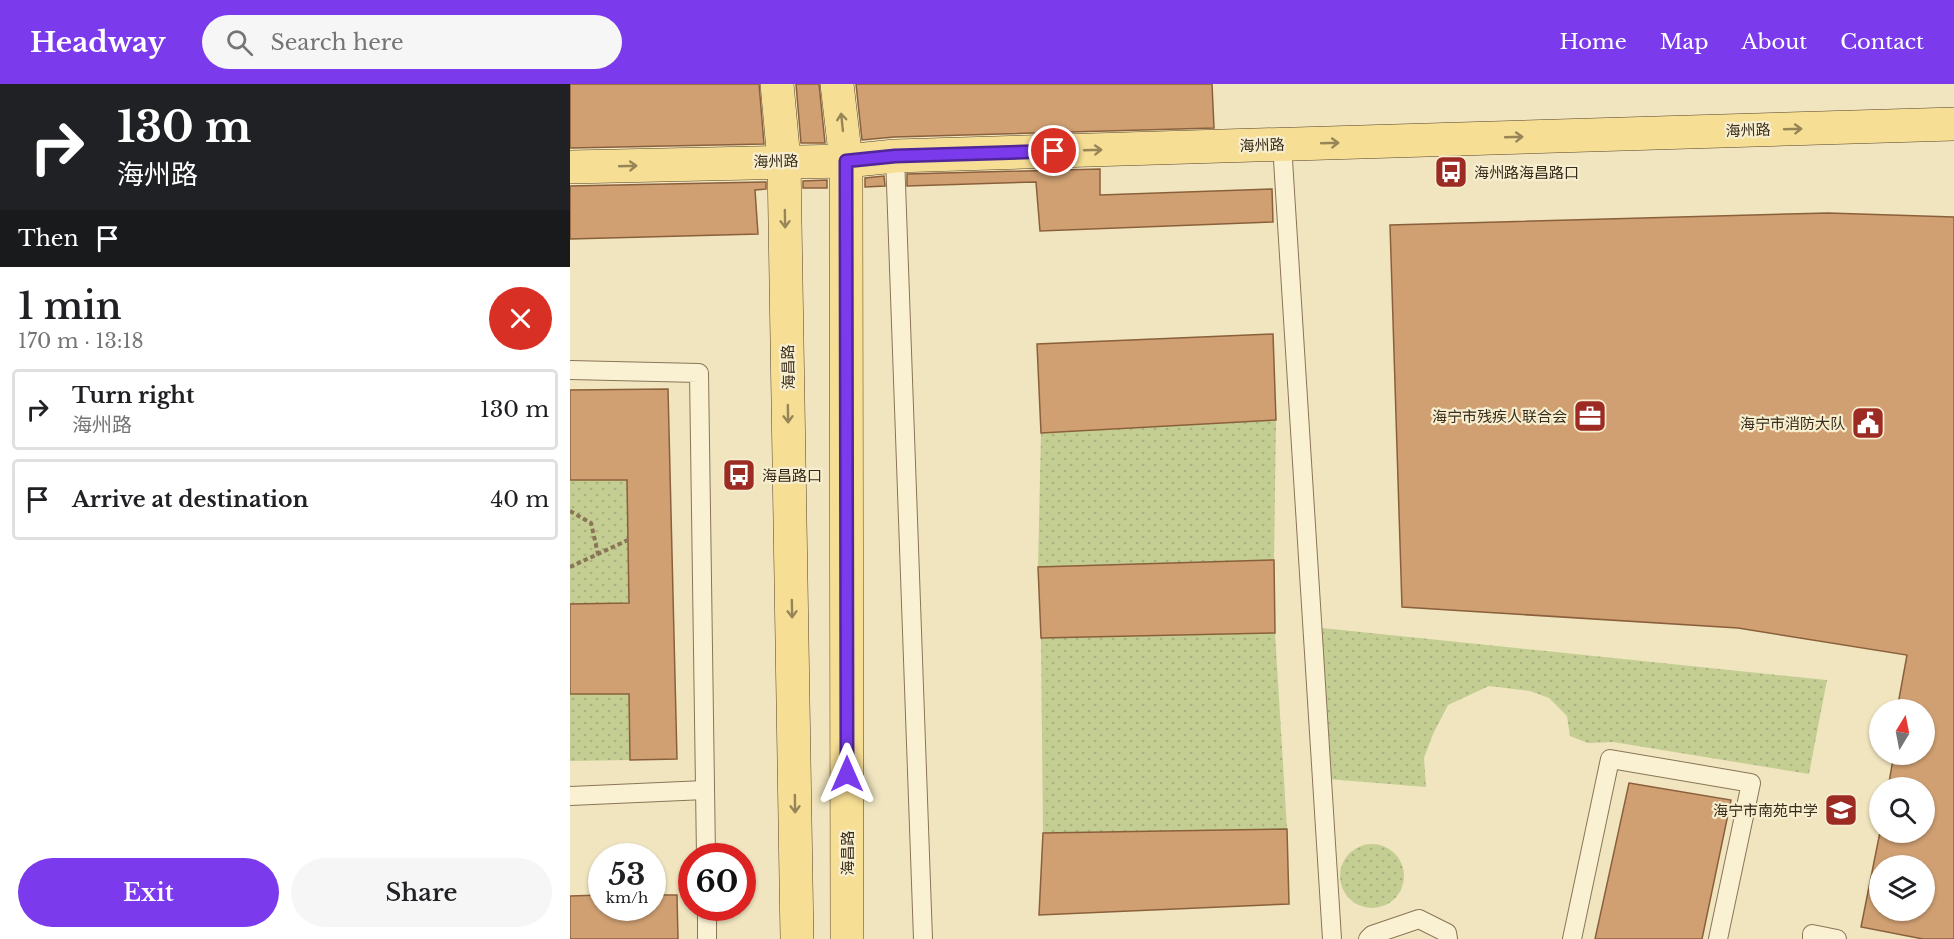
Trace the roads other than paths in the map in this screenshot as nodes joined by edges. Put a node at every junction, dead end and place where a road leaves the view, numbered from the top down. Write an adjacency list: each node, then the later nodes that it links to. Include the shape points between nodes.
1 (777, 84): 6 (main road, 海昌路)
2 (837, 84): 7 (main road, 海昌路, one-way to 2)
3 (1954, 124): 4 (main road, 海州路, one-way to 3)
4 (1282, 144): 5 (main road, 海州路, one-way to 4); 18 (lane)
5 (895, 156): 7 (main road, 海州路); 17 (lane)
6 (784, 161): 7 (main road, 海州路); 8 (main road, 海州路, one-way to 6); 15 (main road, 海昌路, one-way to 15)
7 (846, 161): 16 (main road, 海昌路)
8 (570, 167)
9 (570, 370): 10 (lane, via 699,373)
10 (705, 790): 11 (lane); 12 (lane)
11 (570, 796)
12 (706, 843)
13 (707, 921): 14 (lane)
14 (707, 939)
15 (797, 939)
16 (847, 939)
17 (923, 939)
18 (1332, 939)
19 (1368, 939): 20 (lane, via 1372,934 1419,919 1447,933)
20 (1448, 939)
21 (1572, 939): 22 (lane, via 1610,759 1751,783)
22 (1718, 939)
23 (1812, 939): 24 (lane, via 1812,934)
24 (1837, 939)

